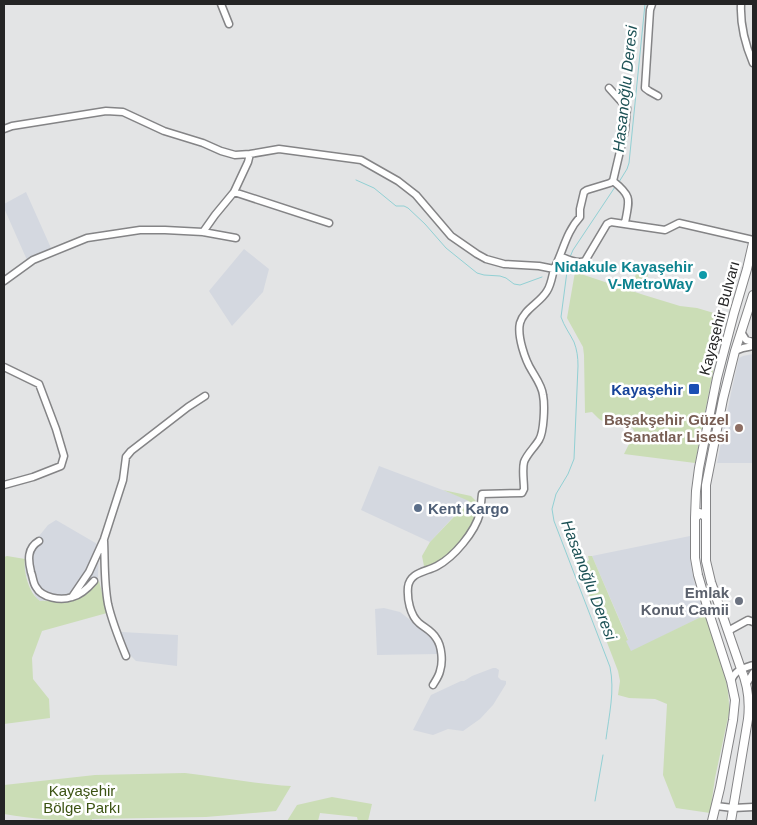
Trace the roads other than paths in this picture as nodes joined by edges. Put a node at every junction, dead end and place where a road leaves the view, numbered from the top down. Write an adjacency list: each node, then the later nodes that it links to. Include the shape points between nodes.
1 (221, 4): 4 (street)
2 (652, 4): 7 (street, via 645,88)
3 (742, 4): 5 (street, via 743,34)
4 (229, 24)
5 (753, 63)
6 (609, 88): 10 (street, via 627,108)
7 (658, 96)
8 (4, 129): 9 (street, via 106,111 123,112 221,151)
9 (250, 154): 11 (street); 18 (street, via 279,149 361,160 416,195 451,236 477,254 504,264)
10 (616, 184): 13 (street, via 625,192 628,201); 17 (street, via 584,192 580,217 566,238)
11 (234, 192): 12 (street); 14 (street)
12 (328, 223)
13 (626, 223): 16 (street, via 666,230 679,223); 17 (street, via 607,224 585,261)
14 (203, 232): 15 (street); 19 (street, via 140,230 87,238 33,260)
15 (236, 238)
16 (753, 241): 28 (main road, Kayaşehir Bulvarı, via 716,378 698,476)
17 (563, 258): 18 (street)
18 (554, 270): 41 (street, via 546,292 520,325 526,361 544,394 543,430 524,463 524,489 522,493 482,494 478,519 456,551 437,566 415,575 408,587 414,618 437,639 440,648 440,672)
19 (4, 281)
20 (753, 295): 21 (main road, Kayaşehir Bulvarı)
21 (741, 332): 22 (street); 23 (main road, Kayaşehir Bulvarı)
22 (753, 344): 23 (street)
23 (735, 351): 27 (main road, Kayaşehir Bulvarı, via 706,485)
24 (4, 367): 26 (street, via 39,384 64,456 61,466)
25 (205, 396): 29 (street, via 126,457 123,480)
26 (4, 485)
27 (706, 517): 28 (main road, via 700,513); 34 (main road, Kayaşehir Bulvarı, via 706,561)
28 (696, 518): 39 (main road, Kayaşehir Bulvarı, via 698,575)
29 (104, 539): 32 (street, via 89,572); 35 (street, via 108,605)
30 (39, 541): 32 (street, via 31,548 28,559 35,587 52,597)
31 (94, 581): 32 (street)
32 (72, 597)
33 (753, 622): 34 (street, via 747,621)
34 (728, 630): 37 (main road, Kayaşehir Bulvarı)
35 (126, 656)
36 (753, 665): 37 (street)
37 (741, 669): 39 (street); 40 (main road, Kayaşehir Bulvarı)
38 (753, 673): 40 (street)
39 (731, 681): 43 (main road, Kayaşehir Bulvarı, via 734,707)
40 (747, 683): 42 (main road, Kayaşehir Bulvarı, via 749,712)
41 (434, 685)
42 (745, 738): 43 (main road, via 744,733 736,729); 46 (main road, Kayaşehir Bulvarı)
43 (728, 741): 44 (main road, Kayaşehir Bulvarı)
44 (716, 806): 46 (street); 47 (main road, Kayaşehir Bulvarı)
45 (753, 807): 46 (street)
46 (733, 808): 48 (main road, Kayaşehir Bulvarı)
47 (712, 821)
48 (731, 821)

